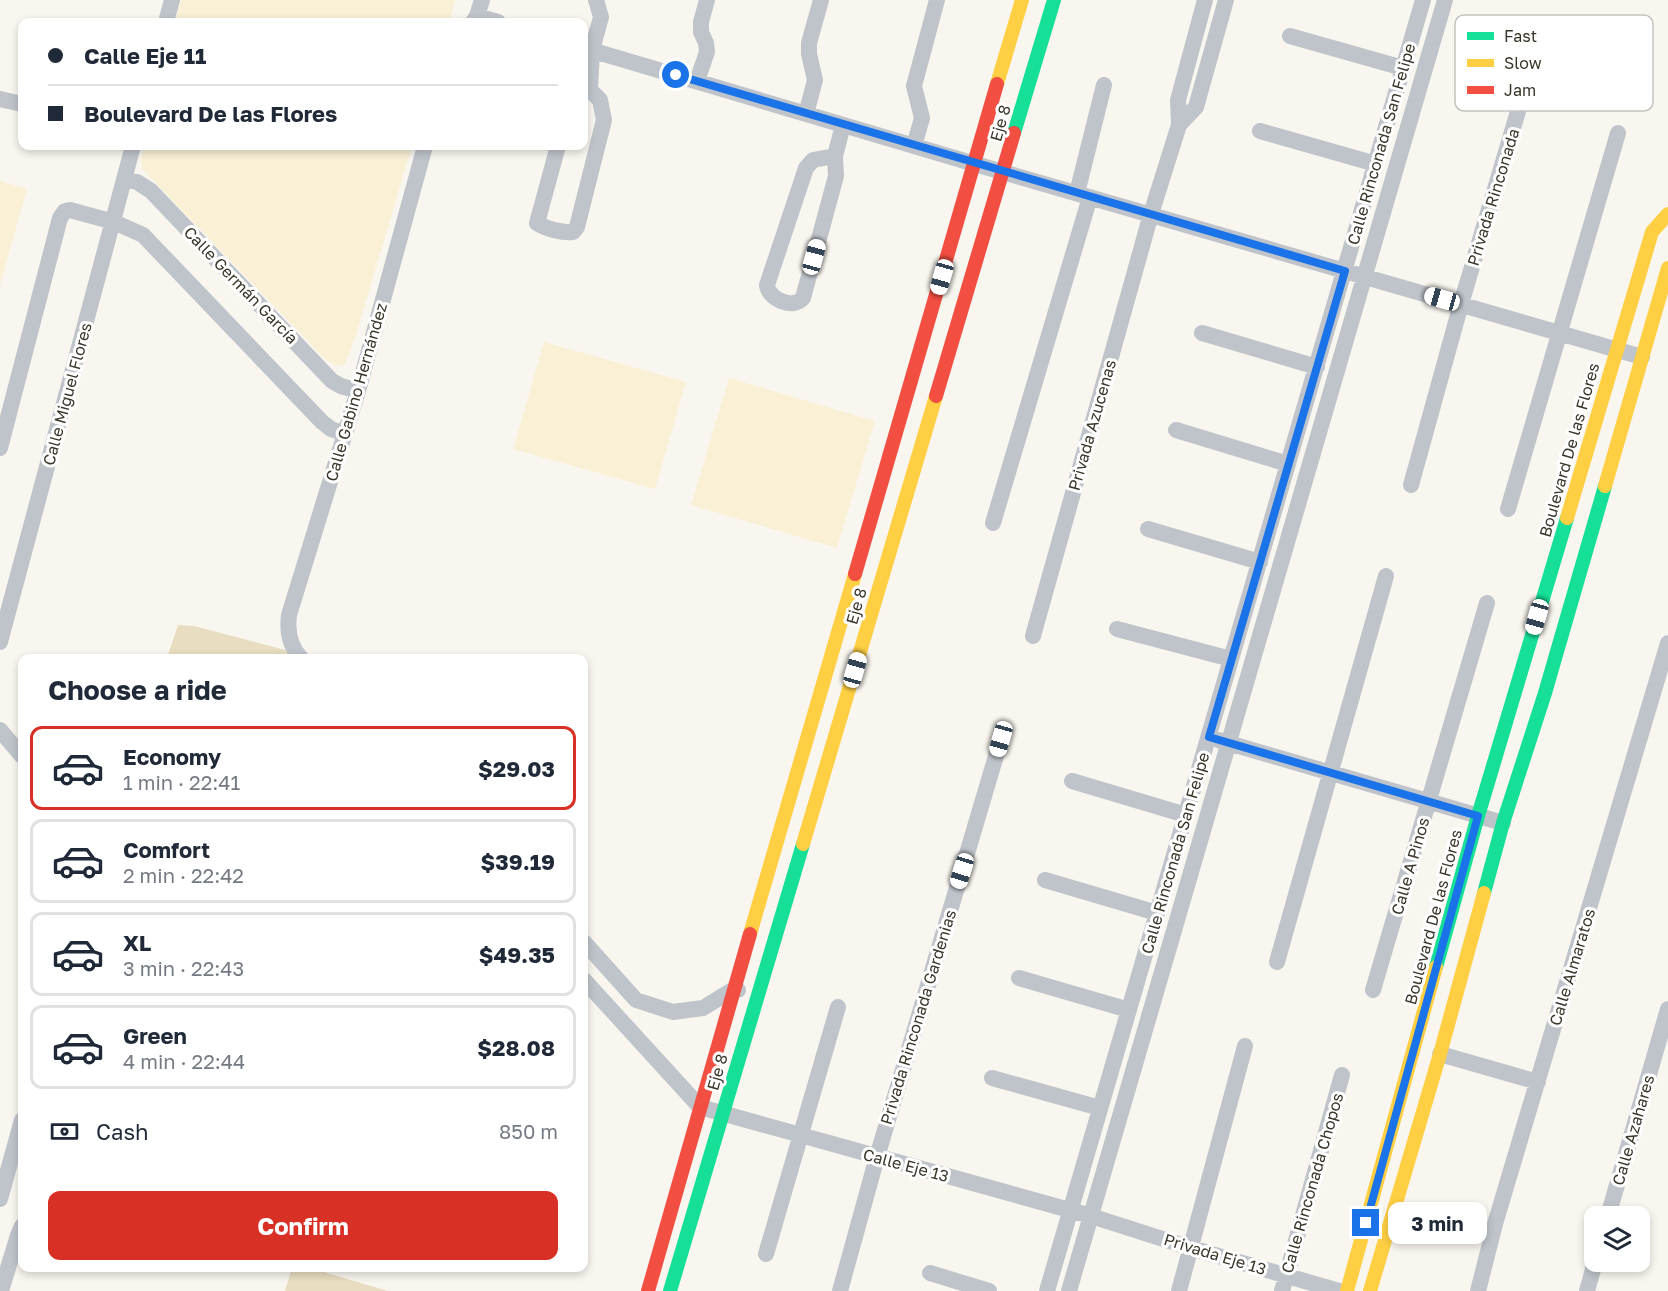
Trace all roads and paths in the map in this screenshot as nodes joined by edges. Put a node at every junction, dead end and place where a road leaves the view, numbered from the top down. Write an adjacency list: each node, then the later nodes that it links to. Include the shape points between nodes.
1 (172, 0): 13 (street)
2 (482, 0): 14 (street)
3 (596, 0): 16 (street, via 601,17)
4 (707, 0): 18 (street, via 701,32 707,52)
5 (821, 0): 24 (street, via 809,43 815,80)
6 (938, 0): 29 (street, via 914,86 922,118)
7 (1022, 0): 34 (main road, Eje 8)
8 (1054, 0): 36 (main road, Eje 8)
9 (1205, 0): 26 (street, via 1178,100)
10 (1226, 0): 26 (street, via 1196,107)
11 (1424, 0): 17 (street, Calle Rinconada San Felipe)
12 (1445, 0): 45 (street, Calle Rinconada San Felipe)
13 (167, 18)
14 (475, 18)
15 (1290, 36): 17 (street)
16 (588, 49): 18 (street)
17 (1403, 68): 35 (street, Calle Rinconada San Felipe)
18 (697, 81): 24 (street)
19 (1104, 85): 38 (street)
20 (588, 93): 32 (street, via 600,100 604,120 573,232 537,223)
21 (0, 99): 22 (street)
22 (18, 103)
23 (1518, 111): 46 (street, Privada Rinconada)
24 (806, 114): 25 (street)
25 (843, 125): 29 (street); 33 (street)
26 (1179, 125): 39 (street, Privada Azucenas)
27 (1260, 131): 35 (street)
28 (1618, 133): 49 (street)
29 (914, 146): 34 (street)
30 (132, 150): 37 (street, Calle Miguel Flores)
31 (424, 150): 53 (street, Calle Gabino Hernández)
32 (557, 150)
33 (835, 156): 33 (street, via 836,176 803,298 794,304 773,297 767,285 806,168 813,160)
34 (975, 164): 36 (street); 88 (main road, Eje 8)
35 (1376, 164): 44 (street, Calle Rinconada San Felipe)
36 (1003, 172): 38 (street); 90 (main road, Eje 8)
37 (124, 179): 41 (street, Calle Miguel Flores); 53 (street, Calle Germán García, via 151,191 332,381)
38 (1083, 195): 39 (street); 60 (street)
39 (1150, 214): 44 (street); 66 (street, Privada Azucenas)
40 (1668, 214): 42 (main road, Boulevard De las Flores)
41 (114, 222): 55 (street, via 143,235 322,422); 56 (street, via 74,210 62,214); 67 (street, Calle Miguel Flores)
42 (1660, 234): 50 (main road, Boulevard De las Flores)
43 (1668, 268): 47 (main road)
44 (1345, 271): 45 (street); 52 (street, Calle Rinconada San Felipe)
45 (1365, 277): 46 (street); 74 (street, Calle Rinconada San Felipe)
46 (1461, 304): 49 (street); 58 (street, Privada Rinconada)
47 (1661, 319): 51 (main road)
48 (1202, 333): 52 (street)
49 (1559, 333): 50 (street); 59 (street)
50 (1616, 349): 51 (street); 80 (main road, Boulevard De las Flores)
51 (1642, 357): 81 (main road, via 1545,693)
52 (1317, 367): 57 (street, Calle Rinconada San Felipe)
53 (358, 391): 55 (street, Calle Gabino Hernández)
54 (1176, 430): 57 (street)
55 (345, 434): 69 (street, Calle Gabino Hernández, via 290,615 290,638)
56 (0, 448)
57 (1288, 464): 62 (street, Calle Rinconada San Felipe)
58 (1411, 485)
59 (1508, 509)
60 (993, 523)
61 (1148, 529): 62 (street)
62 (1260, 562): 70 (street, Calle Rinconada San Felipe)
63 (1386, 576): 76 (street)
64 (1487, 603): 78 (street, Calle A Pinos)
65 (1117, 629): 70 (street)
66 (1033, 636)
67 (0, 642)
68 (1668, 643): 98 (street, Calle Almaratos)
69 (299, 654)
70 (1231, 659): 72 (street, Calle Rinconada San Felipe)
71 (0, 730): 75 (street)
72 (1209, 737): 74 (street); 79 (street, Calle Rinconada San Felipe)
73 (1001, 739): 104 (street, Privada Rinconada Gardenias)
74 (1229, 743): 76 (street); 108 (street, Calle Rinconada San Felipe)
75 (18, 751)
76 (1330, 773): 78 (street); 85 (street)
77 (1072, 781): 79 (street)
78 (1429, 802): 80 (street); 89 (street, Calle A Pinos)
79 (1186, 815): 83 (street, Calle Rinconada San Felipe)
80 (1478, 816): 81 (street); 124 (main road, Boulevard De las Flores)
81 (1503, 823): 95 (main road)
82 (1045, 880): 83 (street)
83 (1157, 913): 93 (street, Calle Rinconada San Felipe)
84 (588, 946): 88 (street, via 636,1000 672,1012 703,1008)
85 (1277, 962)
86 (1019, 978): 93 (street)
87 (588, 984): 99 (street)
88 (734, 989): 90 (street); 99 (main road, Eje 8)
89 (1373, 990)
90 (757, 996): 101 (main road, Eje 8)
91 (838, 1007): 102 (street)
92 (1668, 1009): 106 (street, Calle Azahares)
93 (1129, 1010): 100 (street, Calle Rinconada San Felipe)
94 (1245, 1046): 110 (street)
95 (1440, 1054): 98 (street); 125 (main road)
96 (1342, 1075): 114 (street, Calle Rinconada Chopos)
97 (992, 1077): 100 (street)
98 (1538, 1082): 126 (street, Calle Almaratos)
99 (700, 1107): 101 (street, Calle Eje 13); 116 (main road, Eje 8)
100 (1100, 1108): 107 (street, Calle Rinconada San Felipe)
101 (722, 1114): 102 (street, Calle Eje 13); 117 (main road, Eje 8)
102 (799, 1135): 104 (street, Calle Eje 13); 111 (street)
103 (18, 1155): 105 (street)
104 (877, 1157): 107 (street, Calle Eje 13); 118 (street, Privada Rinconada Gardenias)
105 (0, 1199)
106 (1611, 1206)
107 (1070, 1210): 108 (street, Calle Eje 13); 120 (street, Calle Rinconada San Felipe)
108 (1091, 1216): 110 (street, Privada Eje 13); 121 (street, Calle Rinconada San Felipe)
109 (18, 1235): 115 (street)
110 (1191, 1248): 114 (street, Privada Eje 13); 122 (street)
111 (766, 1254)
112 (1592, 1272): 127 (street)
113 (930, 1273): 119 (street)
114 (1284, 1283): 123 (street, Privada Eje 13)
115 (1, 1291)
116 (648, 1291)
117 (670, 1291)
118 (840, 1291)
119 (989, 1291)
120 (1047, 1291)
121 (1069, 1291)
122 (1179, 1291)
123 (1339, 1291)
124 (1347, 1291)
125 (1370, 1291)
126 (1478, 1291)
127 (1587, 1291)

